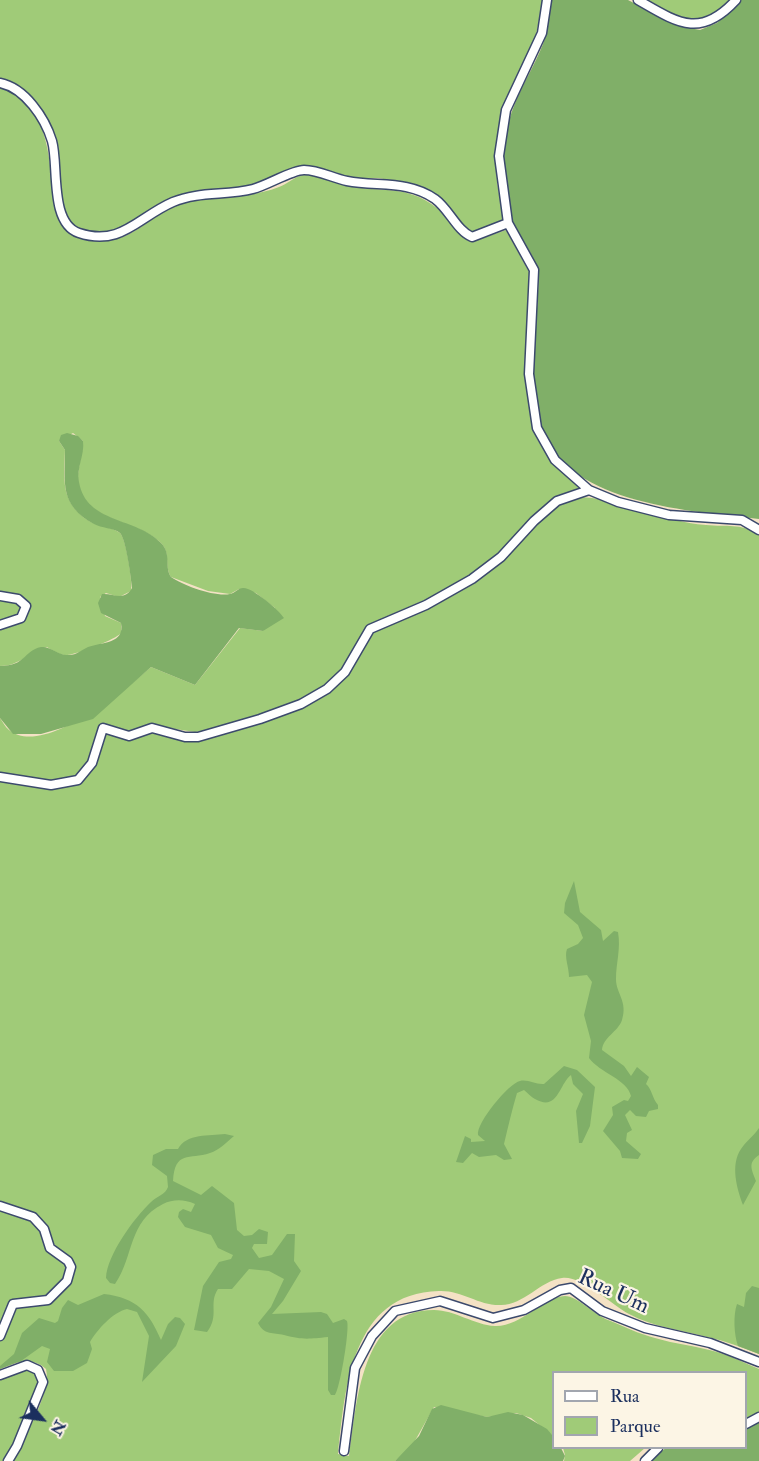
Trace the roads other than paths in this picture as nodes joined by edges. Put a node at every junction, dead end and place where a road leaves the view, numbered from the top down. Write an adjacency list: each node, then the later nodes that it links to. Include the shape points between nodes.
1 (547, 0): 5 (street, via 542,33 512,95 501,134 500,179)
2 (638, 0): 3 (street, via 675,20 700,25 718,17)
3 (736, 0)
4 (0, 82): 5 (street, via 21,92 52,140 62,212 68,226 79,233 99,237 120,235 173,202 207,194 239,193 302,170 319,171 351,182 380,182 418,190 444,207 472,237)
5 (508, 223): 6 (street, via 534,270 529,374 537,428 555,460)
6 (590, 490): 7 (street, via 662,514 737,519); 10 (street, via 557,501 501,557 472,579 426,606 370,629 345,672 309,700 198,737 152,728 129,736 103,728 89,770 71,783 51,785)
7 (759, 530)
8 (0, 596): 9 (street, via 18,599 26,606 21,618)
9 (0, 625)
10 (0, 777)
11 (0, 1206): 12 (street, via 33,1217 44,1229 50,1248 71,1267 67,1281 48,1300 13,1304)
12 (0, 1336)
13 (759, 1362): 16 (street, Rua Um, via 710,1343 645,1328 602,1311 571,1288 524,1310 493,1318 446,1302 408,1306 384,1321 355,1368)
14 (0, 1374): 17 (street, via 27,1365 38,1370 43,1382)
15 (657, 1449): 18 (street)
16 (344, 1451)
17 (8, 1461)
18 (645, 1461)

